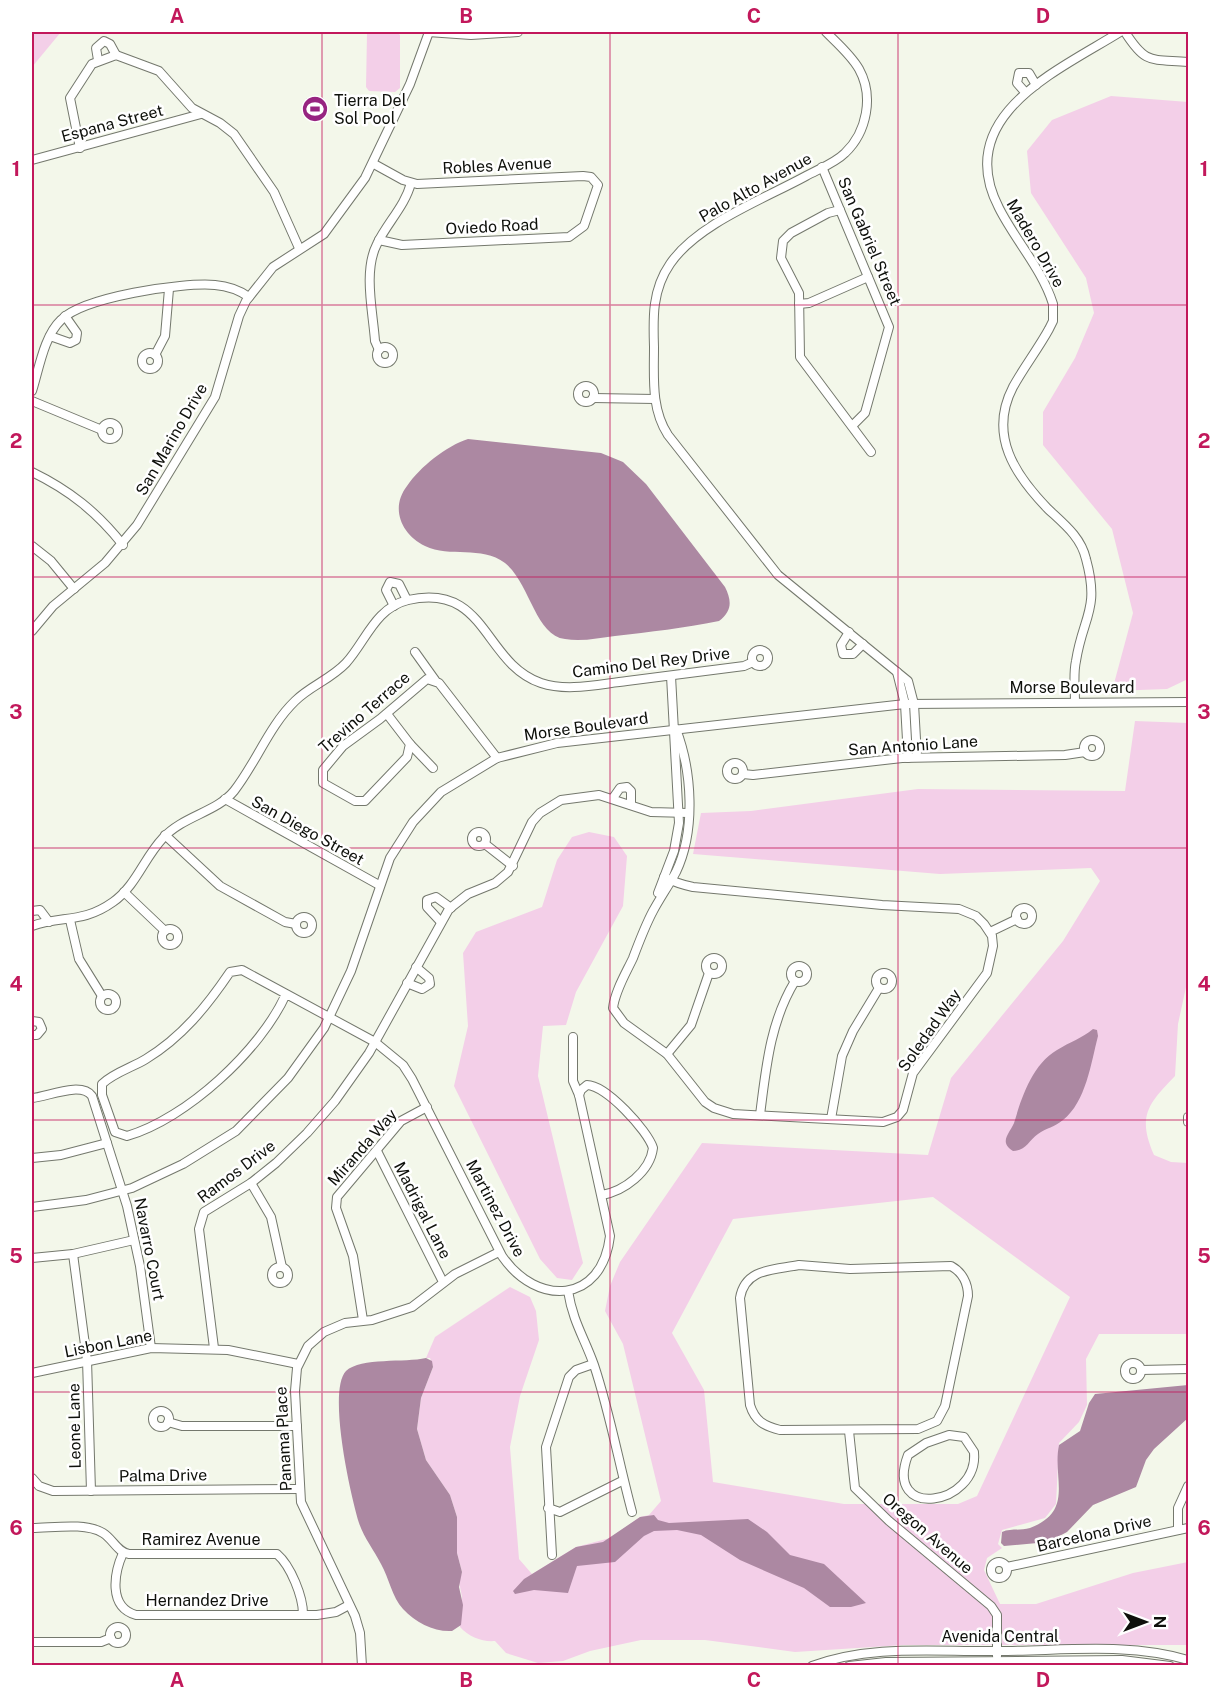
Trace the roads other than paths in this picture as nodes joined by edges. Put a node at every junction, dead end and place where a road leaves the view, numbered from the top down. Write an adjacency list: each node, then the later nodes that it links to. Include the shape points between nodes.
1 (428, 32): 5 (street); 15 (street, San Marino Drive, via 419,64)
2 (518, 32): 6 (street)
3 (826, 32): 16 (street, Palo Alto Avenue, via 859,70 867,105 858,138 839,159)
4 (1123, 32): 9 (street, via 1146,58); 10 (street, Madero Drive)
5 (470, 33): 6 (street)
6 (490, 33)
7 (116, 55): 8 (street); 8 (street, via 111,44 104,41 96,48); 12 (street, via 159,71)
8 (98, 60): 13 (street, via 70,98)
9 (1188, 62)
10 (1036, 85): 11 (street, Madero Drive); 11 (street, via 1029,73 1019,73 1017,83)
11 (1025, 92): 50 (street, Madero Drive, via 999,121 990,145 988,172 993,197 1050,296 1053,313 1049,329 1013,388 1005,411 1005,436 1021,480 1073,533 1086,556 1093,599 1076,661)
12 (201, 114): 13 (street, Espana Street); 21 (street, via 234,134 274,192)
13 (80, 148): 14 (street, Espana Street)
14 (32, 160)
15 (374, 164): 17 (street, Robles Avenue); 21 (street, San Marino Drive, via 326,231)
16 (822, 167): 19 (street, San Gabriel Street); 32 (street, Palo Alto Avenue, via 701,233 670,263 657,289 653,312)
17 (411, 183): 18 (street, Robles Avenue, via 591,177 598,185); 20 (street)
18 (591, 208): 20 (street, Oviedo Road, via 581,230 569,237 402,245)
19 (840, 210): 22 (street, San Gabriel Street); 25 (street, via 790,233 783,241 781,258 799,293)
20 (379, 240): 28 (street, via 371,262 375,341)
21 (300, 248): 24 (street, San Marino Drive, via 273,267)
22 (868, 277): 25 (street); 34 (street, San Gabriel Street, via 889,331 865,413)
23 (169, 289): 24 (street, via 216,285); 26 (street, via 112,298); 29 (street, via 165,336)
24 (249, 297): 38 (street, San Marino Drive, via 239,316 215,397)
25 (799, 304): 34 (street, via 800,357)
26 (65, 316): 27 (street); 27 (street, via 77,333 76,340 70,343)
27 (50, 336): 30 (street)
28 (379, 350)
29 (155, 355)
30 (32, 391)
31 (593, 398): 32 (street)
32 (655, 399): 44 (street, Palo Alto Avenue, via 660,424 769,566)
33 (32, 401): 35 (street)
34 (853, 425): 36 (street)
35 (102, 430)
36 (871, 452)
37 (32, 472): 38 (street, via 75,496)
38 (123, 545): 40 (street, San Marino Drive)
39 (32, 546): 40 (street)
40 (74, 588): 43 (street, San Marino Drive)
41 (407, 600): 42 (street, Camino Del Rey Drive); 42 (street, via 399,584 390,582 386,590); 48 (street, Camino Del Rey Drive, via 435,599 460,606 483,625 507,662 543,684 569,687)
42 (394, 606): 62 (street, Camino Del Rey Drive, via 371,626 344,665 295,700)
43 (32, 630)
44 (849, 632): 45 (street, Palo Alto Avenue); 45 (street, via 840,648 843,654 854,654)
45 (864, 644): 52 (street, Palo Alto Avenue, via 908,681)
46 (415, 652): 49 (street)
47 (753, 662): 48 (street, Camino Del Rey Drive)
48 (671, 676): 54 (street, Soledad Way)
49 (433, 679): 53 (street, Trevino Terrace, via 419,683); 58 (street)
50 (1075, 702): 51 (street, Morse Boulevard); 52 (street, Morse Boulevard)
51 (1188, 702)
52 (910, 704): 54 (street, Morse Boulevard); 57 (street, Palo Alto Avenue)
53 (387, 714): 55 (street); 55 (street, Trevino Terrace, via 343,746 328,763 321,775 326,785 360,802 369,799)
54 (676, 729): 58 (street, Morse Boulevard, via 557,743); 64 (street, Soledad Way, via 683,747)
55 (410, 748): 59 (street)
56 (1085, 752): 57 (street, San Antonio Lane)
57 (912, 757): 60 (street, San Antonio Lane)
58 (497, 758): 69 (street, Morse Boulevard, via 441,792 426,807 390,858)
59 (433, 768)
60 (743, 774)
61 (613, 798): 63 (street, Ramos Drive); 63 (street, Ramos Drive, via 620,788 627,787 631,791); 67 (street, Ramos Drive, via 573,796 551,806 532,822)
62 (225, 800): 65 (street, Camino Del Rey Drive, via 185,819); 69 (street, San Diego Street)
63 (631, 805): 64 (street, Ramos Drive, via 651,812)
64 (684, 813): 68 (street, Soledad Way, via 684,848)
65 (165, 835): 70 (street, Camino Del Rey Drive); 77 (street, via 220,886 285,922)
66 (485, 844): 67 (street)
67 (513, 866): 71 (street, Ramos Drive, via 502,878 468,894)
68 (667, 879): 80 (street, via 705,889 959,909 976,916); 93 (street, Soledad Way, via 613,1008 624,1023)
69 (379, 885): 88 (street, Morse Boulevard, via 351,971)
70 (124, 892): 74 (street, Camino Del Rey Drive, via 100,910); 79 (street)
71 (451, 908): 75 (street, Ramos Drive); 75 (street, via 436,897 427,900 427,907)
72 (32, 910): 76 (street, via 40,910)
73 (1017, 919): 80 (street)
74 (70, 920): 76 (street, Camino Del Rey Drive); 87 (street, via 79,959)
75 (440, 921): 81 (street, Ramos Drive)
76 (49, 922): 78 (street, Camino Del Rey Drive)
77 (296, 924)
78 (32, 926)
79 (165, 931)
80 (990, 932): 98 (street, Soledad Way, via 993,957 987,973 913,1073 897,1118 884,1122)
81 (416, 967): 84 (street, Ramos Drive); 84 (street, via 429,978 430,984 422,989)
82 (709, 973): 93 (street, via 691,1025)
83 (795, 981): 97 (street, via 771,1040)
84 (407, 983): 92 (street, Ramos Drive)
85 (879, 988): 98 (street, via 842,1056)
86 (285, 994): 86 (street, Martinez Drive, via 236,969 230,972 179,1035 102,1084 102,1095 118,1134 127,1136 147,1128 208,1089 249,1047); 88 (street, Martinez Drive)
87 (102, 996)
88 (329, 1017): 92 (street, Martinez Drive); 103 (street, Morse Boulevard, via 288,1078 236,1131 183,1164)
89 (32, 1021): 90 (street, via 39,1022 42,1029)
90 (32, 1035)
91 (573, 1037): 94 (street, via 573,1081)
92 (375, 1042): 96 (street, Martinez Drive, via 403,1065); 102 (street, Ramos Drive, via 326,1112 289,1151)
93 (667, 1054): 97 (street, Soledad Way, via 714,1108)
94 (579, 1095): 104 (street); 104 (street, via 587,1085 603,1091 630,1116 653,1148 633,1181 620,1191)
95 (32, 1098): 99 (street, Navarro Court, via 84,1090 92,1096)
96 (427, 1107): 100 (street, Miranda Way, via 400,1121); 107 (street, Martinez Drive)
97 (760, 1115): 98 (street, Soledad Way)
98 (831, 1119)
99 (107, 1143): 101 (street); 103 (street, Navarro Court)
100 (377, 1151): 111 (street, Madrigal Lane); 113 (street, Miranda Way, via 335,1201 351,1246)
101 (32, 1158)
102 (250, 1183): 110 (street, via 271,1217); 115 (street, Ramos Drive, via 209,1208 199,1222)
103 (123, 1191): 105 (street, Morse Boulevard); 106 (street, Navarro Court)
104 (602, 1195): 112 (street, via 610,1236 606,1257 590,1281)
105 (32, 1207)
106 (134, 1240): 108 (street); 114 (street, Navarro Court)
107 (499, 1252): 111 (street, Panama Place); 112 (street, Martinez Drive, via 531,1284 551,1292)
108 (73, 1254): 109 (street); 116 (street, Leone Lane)
109 (32, 1258)
110 (282, 1267)
111 (443, 1282): 113 (street, Panama Place, via 412,1306)
112 (568, 1291): 118 (street, via 575,1325)
113 (363, 1320): 117 (street, Panama Place, via 324,1332 308,1346)
114 (151, 1348): 115 (street, Lisbon Lane); 116 (street, Lisbon Lane)
115 (214, 1348): 117 (street, Lisbon Lane)
116 (87, 1360): 121 (street, Lisbon Lane); 131 (street, Leone Lane)
117 (298, 1364): 123 (street, Panama Place)
118 (594, 1364): 128 (street); 132 (street, via 571,1374 548,1436)
119 (1141, 1370): 120 (street)
120 (1188, 1370)
121 (32, 1373)
122 (168, 1422): 123 (street, via 182,1426)
123 (297, 1425): 130 (street, Panama Place)
124 (927, 1427): 125 (street); 125 (street, via 937,1421 945,1406 968,1296 968,1287 958,1270 951,1266 850,1269 799,1265 756,1273 747,1280 740,1298 754,1417 780,1430); 126 (street)
125 (849, 1431): 144 (street, Oregon Avenue, via 855,1488 991,1606 997,1615)
126 (932, 1441): 126 (street, via 964,1437 975,1452 975,1459 966,1482 947,1496 930,1500 909,1491 903,1472 908,1455)
127 (32, 1478): 131 (street, Palma Drive, via 39,1486 53,1491)
128 (622, 1481): 132 (street, via 560,1512); 133 (street)
129 (1188, 1486): 136 (street, via 1178,1508)
130 (300, 1489): 131 (street, Palma Drive); 140 (street, Panama Place, via 307,1516)
131 (91, 1491)
132 (548, 1508): 138 (street)
133 (632, 1512)
134 (32, 1528): 137 (street, Ramirez Avenue, via 97,1530)
135 (1188, 1528): 136 (street, Barcelona Drive)
136 (1178, 1530): 139 (street, Barcelona Drive)
137 (123, 1553): 141 (street, Ramirez Avenue, via 277,1554 302,1602); 141 (street, Hernandez Drive, via 115,1590 130,1613)
138 (552, 1555)
139 (1006, 1568)
140 (349, 1605): 141 (street, Hernandez Drive, via 327,1613); 147 (street, Panama Place, via 360,1633)
141 (303, 1614)
142 (111, 1638): 143 (street, via 101,1642)
143 (32, 1642)
144 (998, 1651): 145 (street, Avenida Central, via 1134,1649); 146 (street, Oregon Avenue); 148 (street, Avenida Central, via 879,1652)
145 (1188, 1660)
146 (998, 1663): 149 (street, Avenida Central); 150 (street, Avenida Central, via 1122,1660)
147 (362, 1665)
148 (812, 1665)
149 (849, 1665)
150 (1170, 1665)

